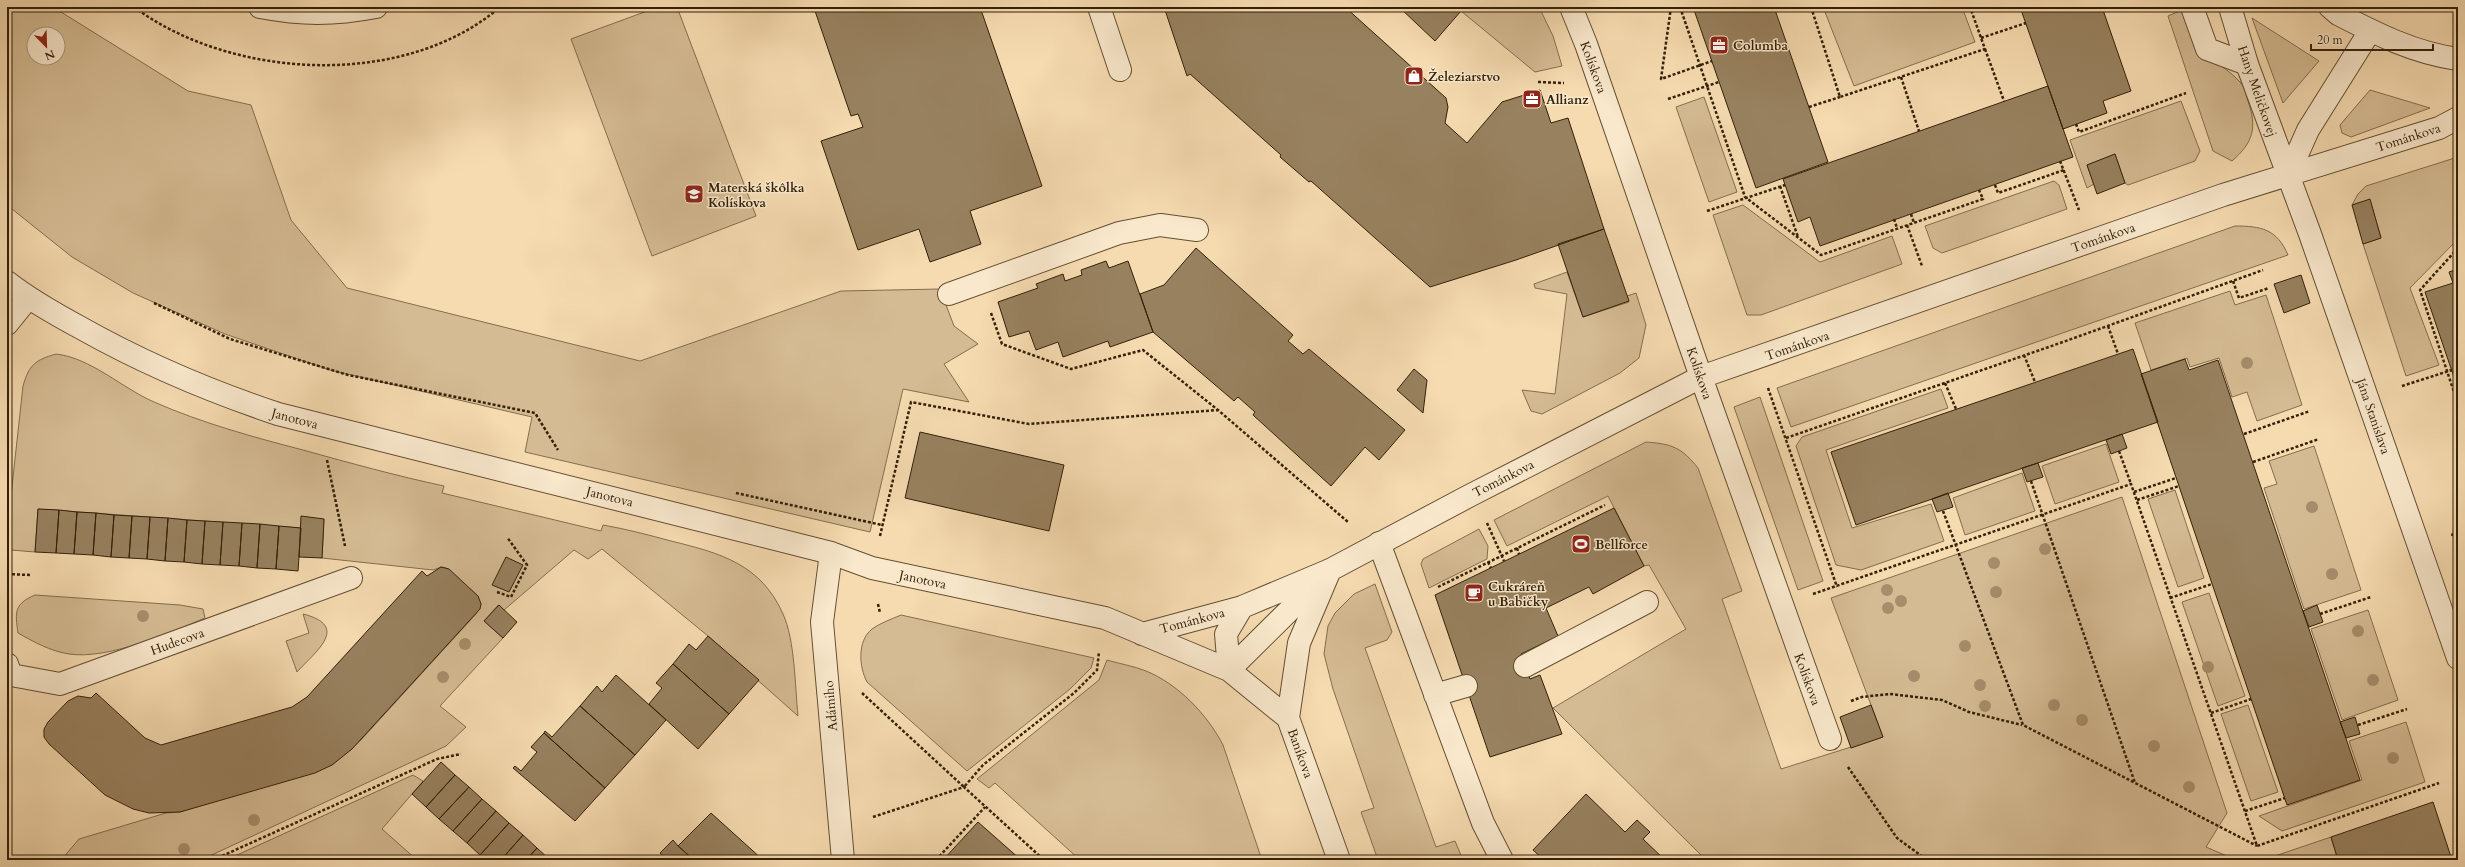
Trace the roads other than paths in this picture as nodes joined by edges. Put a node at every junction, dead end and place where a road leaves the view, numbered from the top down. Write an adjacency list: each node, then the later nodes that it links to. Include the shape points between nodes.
1 (260, 7): 2 (street, via 290,12 340,14)
2 (376, 7)
3 (1099, 7): 11 (street)
4 (1571, 7): 19 (street, Kolískova, via 1589,52)
5 (2192, 7): 10 (street, via 2207,49)
6 (2230, 7): 10 (street, Hany Meličkovej)
7 (2330, 7): 8 (street)
8 (2370, 31): 9 (street, via 2415,50); 13 (street, via 2308,130)
9 (2458, 59)
10 (2247, 64): 13 (street, Hany Meličkovej)
11 (1120, 70)
12 (2458, 118): 13 (street, Tománkova, via 2439,128)
13 (2288, 175): 19 (street, Tománkova); 27 (street, Jána Stanislava)
14 (1197, 230): 16 (street, via 1160,225 1119,233)
15 (7, 282): 17 (street, Janotova)
16 (949, 294)
17 (28, 298): 18 (street); 21 (street, Janotova, via 132,357 223,396 278,414)
18 (7, 324)
19 (1701, 377): 20 (street, Tománkova); 34 (street, Kolískova)
20 (1379, 543): 22 (street, Tománkova); 32 (street)
21 (831, 552): 26 (street, Janotova, via 872,568 1105,618); 35 (street, Adámiho, via 822,622)
22 (1330, 570): 25 (street, Tománkova); 30 (street, Tománkova); 33 (street, via 1299,643)
23 (351, 578): 28 (street, Hudecova, via 60,684 11,675)
24 (1646, 602): 29 (street)
25 (1242, 607): 26 (street, Tománkova); 30 (street, Tománkova, via 1226,634)
26 (1142, 634): 30 (street, Janotova)
27 (2458, 658)
28 (7, 664)
29 (1525, 666)
30 (1229, 670): 33 (street, Baníkova)
31 (1466, 686): 32 (street)
32 (1435, 695): 37 (street, via 1483,823)
33 (1288, 718): 36 (street, Baníkova)
34 (1830, 739)
35 (843, 860)
36 (1339, 860)
37 (1502, 860)

